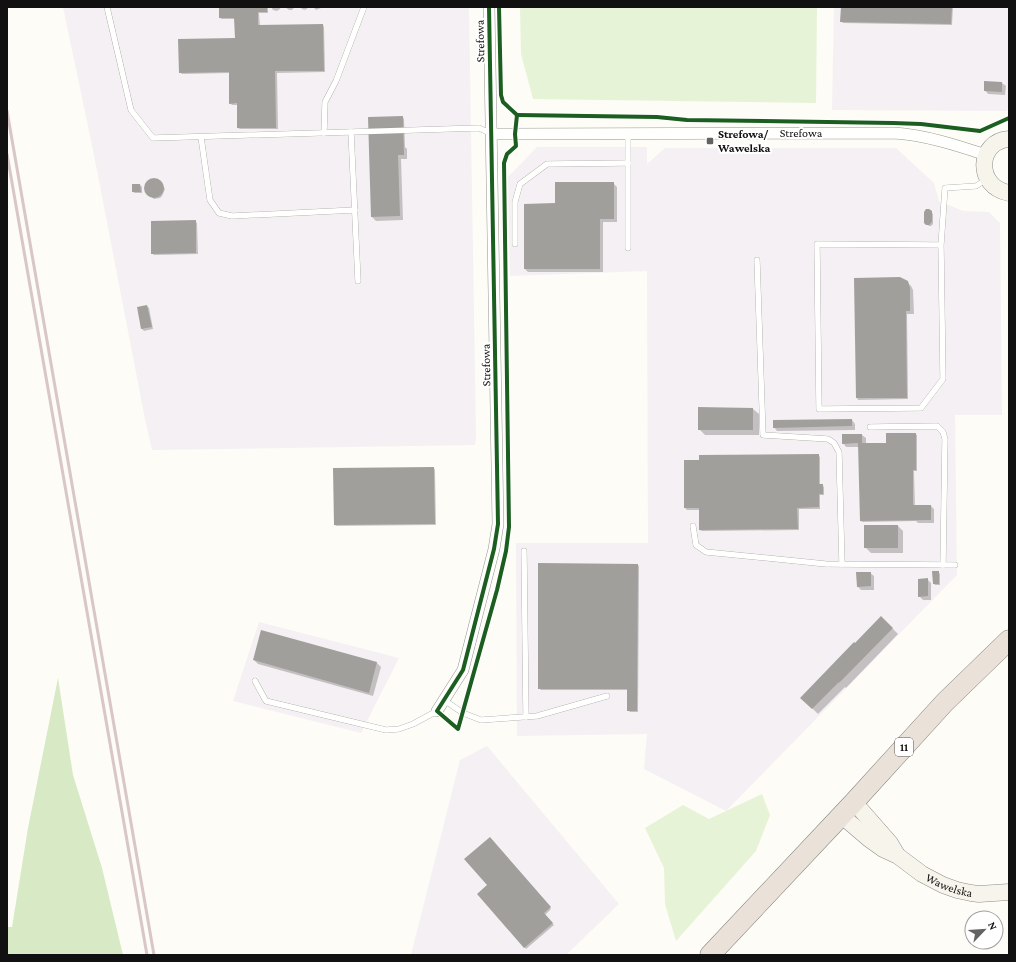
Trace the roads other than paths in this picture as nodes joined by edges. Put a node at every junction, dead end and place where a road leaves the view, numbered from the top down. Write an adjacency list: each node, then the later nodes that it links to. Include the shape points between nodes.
1 (107, 7): 8 (lane, via 132,110 153,138)
2 (364, 7): 5 (lane, via 336,81 325,102)
3 (490, 7): 6 (street, Strefowa)
4 (351, 132): 5 (lane); 6 (lane, via 479,128); 14 (lane)
5 (324, 133): 8 (lane)
6 (492, 134): 7 (street, Strefowa); 29 (street, Strefowa, via 498,524 463,670)
7 (628, 134): 10 (street, Strefowa, via 894,133 919,136); 11 (lane)
8 (201, 137): 14 (lane, via 210,200 219,212 232,216)
9 (1009, 139): 10 (street, via 994,144)
10 (986, 155): 12 (street, via 984,163)
11 (628, 163): 15 (lane, via 547,164 520,184 515,202); 17 (lane)
12 (988, 179): 13 (street, via 994,187); 16 (lane, via 976,186 945,188)
13 (1009, 193)
14 (355, 210): 19 (lane)
15 (515, 244)
16 (941, 245): 16 (lane, via 816,244 819,409 921,408 943,379)
17 (628, 248)
18 (757, 260): 23 (lane, via 763,435 828,439 839,452)
19 (358, 282)
20 (870, 427): 24 (lane, via 937,426 943,432)
21 (693, 526): 23 (lane, via 696,545 706,552)
22 (524, 551): 31 (lane)
23 (842, 564): 24 (lane)
24 (944, 565): 25 (lane)
25 (955, 565)
26 (1004, 644): 32 (highway, 11, via 945,702)
27 (255, 681): 30 (lane, via 266,701 386,730 413,724)
28 (607, 696): 31 (lane)
29 (444, 700): 30 (street, Strefowa); 31 (lane, via 463,713 481,720)
30 (437, 711)
31 (526, 717)
32 (848, 809): 33 (street, Wawelska, via 869,839 943,885 979,894); 34 (highway, 11)
33 (1009, 892)
34 (710, 955)

